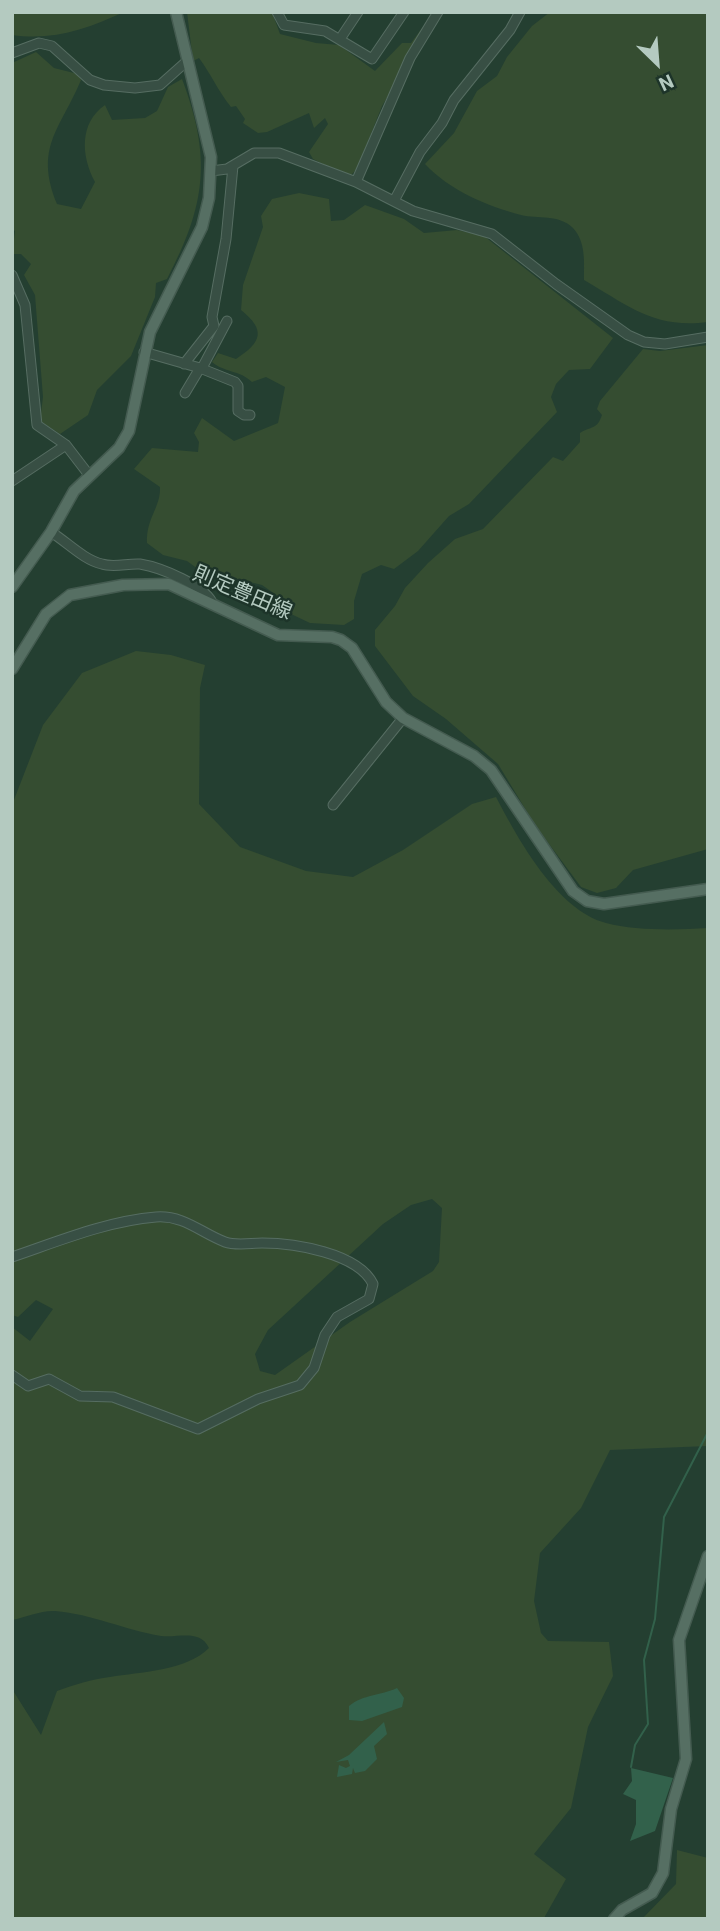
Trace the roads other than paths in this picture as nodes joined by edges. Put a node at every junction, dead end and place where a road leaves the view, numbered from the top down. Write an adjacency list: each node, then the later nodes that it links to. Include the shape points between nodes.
1 (176, 12): 9 (main road)
2 (277, 12): 7 (street, via 284,25 311,27)
3 (358, 12): 7 (street)
4 (404, 12): 7 (street, via 373,59)
5 (438, 12): 12 (street, via 400,79)
6 (520, 12): 13 (street, via 454,100)
7 (340, 39)
8 (12, 53): 9 (street, via 45,43 90,80 135,88 160,85)
9 (187, 61): 11 (main road, via 210,146)
10 (233, 166): 11 (street); 12 (street, via 254,153 269,151); 18 (street, via 214,326)
11 (211, 171): 17 (main road, via 202,227 155,319)
12 (356, 182): 13 (street)
13 (394, 201): 16 (street, via 492,234 555,284 644,342 665,344)
14 (12, 275): 22 (street, via 25,305 37,425)
15 (227, 321): 19 (street)
16 (708, 337)
17 (144, 352): 18 (street); 23 (main road, via 128,431 113,454)
18 (184, 364): 19 (street)
19 (201, 368): 20 (street); 21 (street, via 235,382 238,411)
20 (185, 393)
21 (250, 415)
22 (66, 445): 23 (street); 24 (street)
23 (89, 475): 25 (main road, via 66,502)
24 (12, 481)
25 (51, 532): 26 (main road); 27 (street, via 102,564 139,564 168,572 205,593)
26 (12, 587)
27 (212, 605): 28 (main road, 則定豊田線, via 169,584 154,582 70,595 46,614); 29 (main road, 則定豊田線, via 278,635 341,640 352,648 386,702)
28 (12, 669)
29 (402, 718): 30 (street); 31 (main road, 則定豊田線, via 474,756 491,770 573,891 587,901 620,903)
30 (333, 805)
31 (708, 889)
32 (12, 1257): 33 (street, via 114,1224 161,1217 192,1223 226,1242 285,1244 320,1251 351,1263 373,1284 369,1298 330,1325 314,1368 300,1385 258,1399 198,1429 113,1398 80,1396 49,1379 28,1386)
33 (12, 1375)
34 (708, 1556): 35 (main road, via 679,1640 686,1759 671,1809 663,1873 652,1893)
35 (614, 1919)

